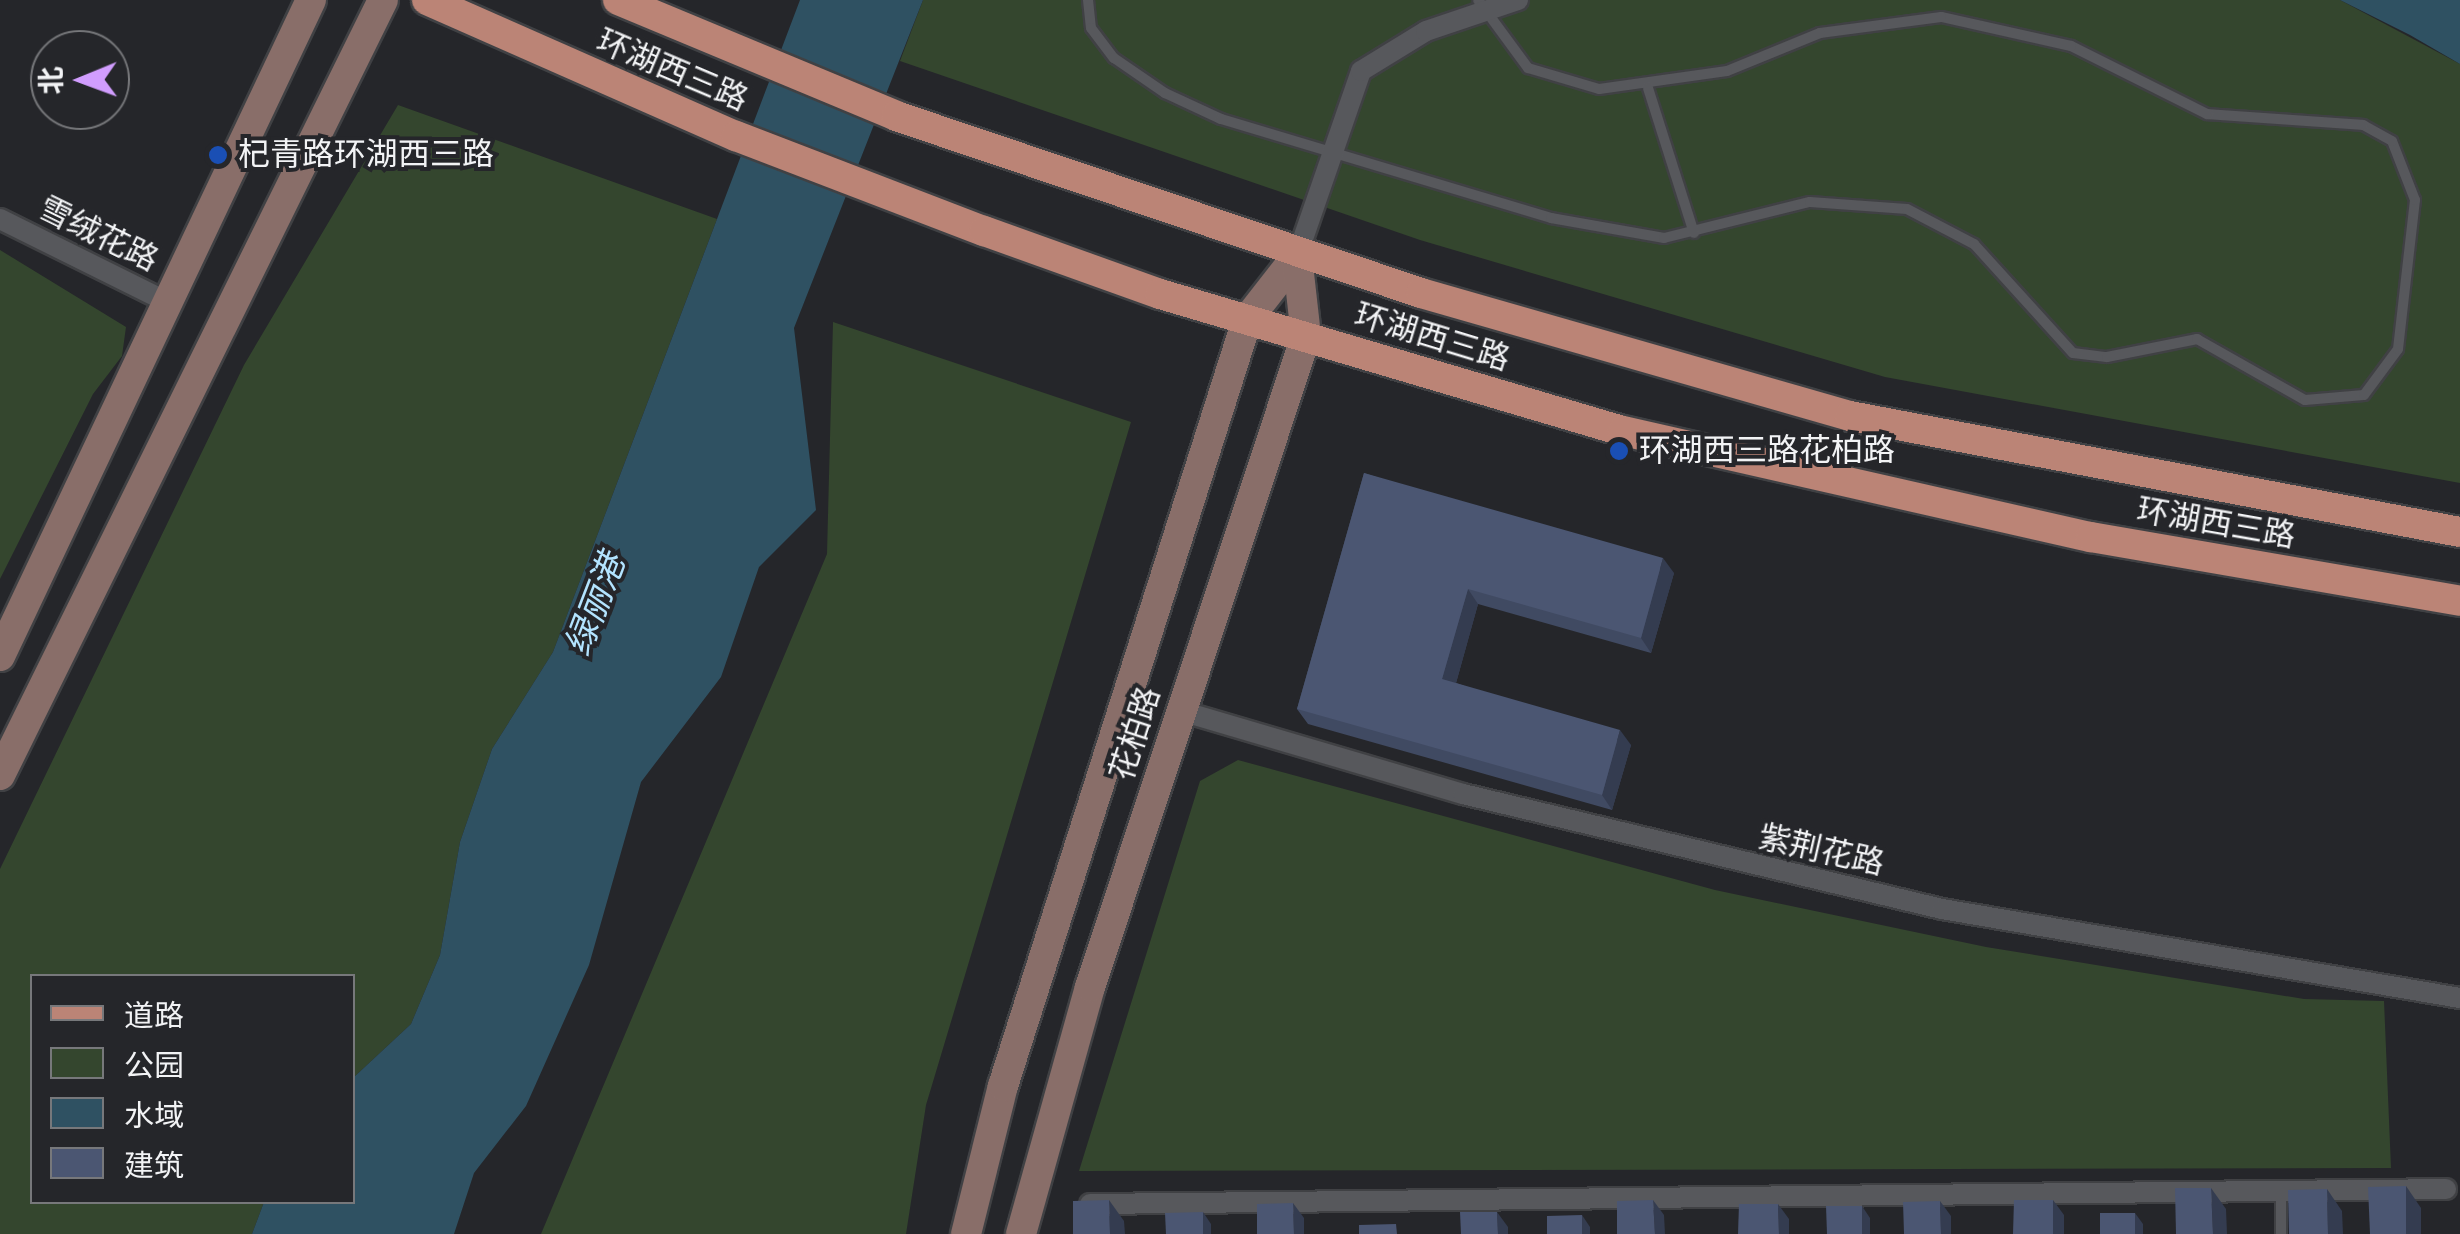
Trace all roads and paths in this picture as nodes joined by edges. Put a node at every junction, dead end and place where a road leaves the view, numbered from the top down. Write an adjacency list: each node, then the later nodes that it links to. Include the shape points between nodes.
1 (310, 0): 13 (main road)
2 (383, 0): 20 (main road)
3 (427, 0): 14 (main road, 环湖西三路, via 869,188)
4 (618, 0): 12 (main road, 环湖西三路, via 896,116)
5 (1088, 0): 9 (lane, via 1090,28 1114,58 1165,93)
6 (1518, 0): 7 (street)
7 (1482, 6): 8 (lane, via 1508,50 1556,81); 9 (street, via 1361,70)
8 (1648, 88): 11 (lane); 11 (lane, via 1727,71 1820,33 1941,16 2070,46 2206,114 2363,125 2392,141 2416,200 2398,349 2364,395 2334,403 2274,386 2197,338 2107,357 2074,352 1974,244 1906,209 1810,202)
9 (1330, 152): 11 (lane, via 1614,234); 12 (street)
10 (0, 219): 13 (street, 雪绒花路)
11 (1694, 233)
12 (1297, 256): 14 (main road); 15 (main road, 花柏路); 16 (main road, 环湖西三路, via 1850,416)
13 (169, 303): 18 (main road)
14 (1247, 320): 15 (main road, 环湖西三路); 25 (main road, 花柏路, via 1002,1086)
15 (1306, 336): 17 (main road, 环湖西三路, via 1623,431 1836,480 2091,537); 19 (main road, 花柏路)
16 (2460, 532)
17 (2460, 601)
18 (0, 656)
19 (1181, 711): 21 (street, 紫荆花路, via 1462,794 1922,905); 26 (main road, 花柏路)
20 (0, 776)
21 (2460, 998)
22 (2446, 1189): 23 (street)
23 (2281, 1191): 24 (street); 27 (lane)
24 (1090, 1204)
25 (966, 1234)
26 (1021, 1234)
27 (2282, 1234)

